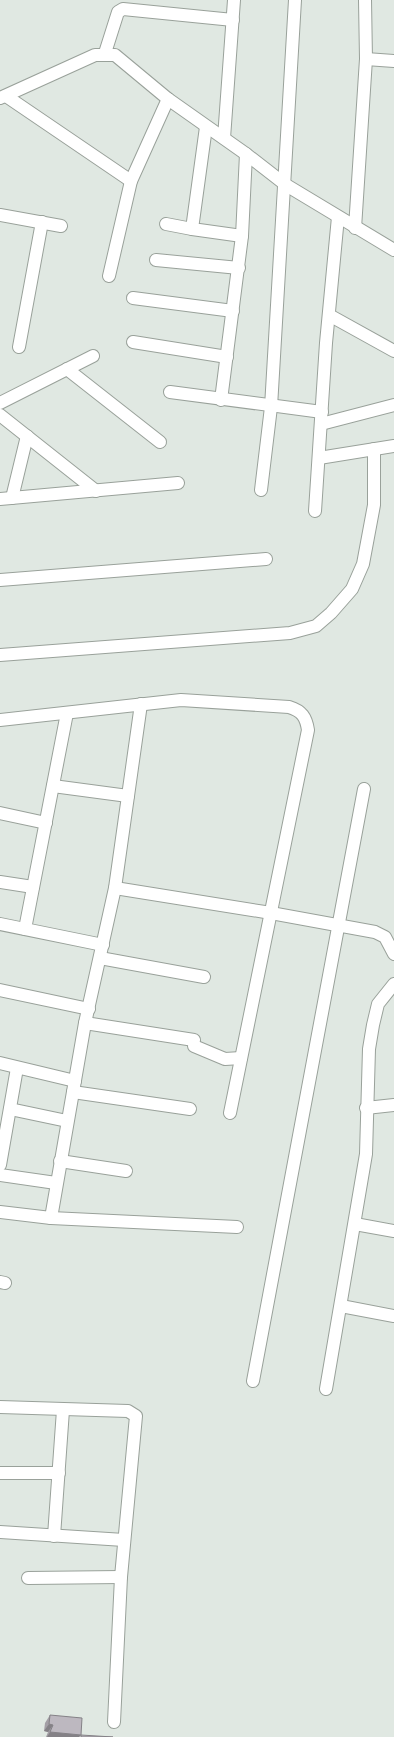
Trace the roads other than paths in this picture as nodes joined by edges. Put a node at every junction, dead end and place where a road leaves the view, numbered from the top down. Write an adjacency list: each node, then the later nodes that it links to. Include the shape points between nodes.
1 (234, 0): 4 (street)
2 (295, 0): 14 (street)
3 (365, 0): 6 (street)
4 (233, 20): 5 (street, via 123,9 118,12); 11 (street)
5 (105, 54): 8 (street, via 95,55); 9 (street, via 115,55)
6 (366, 60): 7 (street); 20 (street)
7 (394, 61)
8 (2, 97): 13 (street)
9 (168, 99): 10 (street); 13 (street)
10 (206, 127): 11 (street); 21 (street)
11 (224, 138): 12 (street)
12 (246, 154): 14 (street); 22 (street)
13 (131, 181): 26 (street)
14 (286, 185): 16 (street); 40 (street)
15 (0, 215): 17 (street)
16 (338, 217): 20 (street); 29 (street)
17 (42, 222): 19 (street); 31 (street)
18 (166, 224): 21 (street)
19 (61, 226)
20 (355, 228): 23 (street)
21 (192, 229): 22 (street)
22 (242, 236): 25 (street)
23 (394, 250)
24 (156, 260): 25 (street)
25 (238, 268): 28 (street)
26 (109, 276)
27 (133, 298): 28 (street)
28 (233, 311): 34 (street)
29 (329, 315): 32 (street); 42 (street)
30 (133, 342): 34 (street)
31 (19, 347)
32 (394, 351)
33 (93, 356): 35 (street)
34 (227, 357): 37 (street)
35 (67, 369): 38 (street); 44 (street)
36 (170, 392): 37 (street)
37 (222, 400): 40 (street)
38 (0, 403)
39 (394, 404): 42 (street)
40 (271, 407): 42 (street); 49 (street)
41 (0, 415): 43 (street)
42 (321, 418): 47 (street)
43 (27, 436): 50 (street); 51 (street)
44 (160, 442)
45 (394, 446): 46 (street)
46 (374, 449): 47 (street); 55 (street, via 374,505 363,564 352,588 316,626 290,633)
47 (319, 458): 52 (street)
48 (178, 483): 50 (street)
49 (262, 490)
50 (96, 491): 51 (street)
51 (6, 499)
52 (315, 512)
53 (266, 559): 54 (street)
54 (0, 580)
55 (0, 655)
56 (141, 704): 57 (street); 61 (street); 67 (street, via 202,699 289,707 298,710 306,720 308,730)
57 (67, 712): 58 (street); 59 (street)
58 (0, 720)
59 (53, 786): 61 (street); 63 (street)
60 (364, 789): 69 (street)
61 (128, 796): 66 (street)
62 (0, 813): 63 (street)
63 (46, 823): 65 (street)
64 (0, 882): 65 (street)
65 (33, 888): 70 (street)
66 (115, 888): 67 (street); 71 (street)
67 (271, 913): 69 (street); 79 (street)
68 (0, 924): 70 (street)
69 (339, 926): 72 (street, via 375,932 385,937); 101 (street)
70 (25, 929): 71 (street)
71 (103, 945): 73 (street)
72 (394, 954)
73 (100, 958): 74 (street); 77 (street)
74 (204, 977)
75 (394, 984): 84 (street, via 378,1004 372,1025)
76 (0, 990): 77 (street)
77 (88, 1009): 78 (street)
78 (86, 1023): 79 (street, via 194,1043 225,1059); 82 (street)
79 (241, 1058): 87 (street)
80 (0, 1064): 81 (street)
81 (17, 1068): 82 (street); 85 (street)
82 (74, 1086): 86 (street); 88 (street)
83 (394, 1105): 84 (street)
84 (366, 1108): 96 (street, via 366,1154)
85 (10, 1109): 88 (street); 90 (street)
86 (190, 1109)
87 (230, 1113)
88 (67, 1121): 89 (street)
89 (60, 1160): 91 (street); 93 (street)
90 (0, 1166)
91 (126, 1172)
92 (0, 1175): 93 (street)
93 (56, 1183): 95 (street)
94 (0, 1212): 95 (street)
95 (51, 1218): 97 (street)
96 (355, 1224): 98 (street); 99 (street)
97 (237, 1226)
98 (394, 1231)
99 (341, 1306): 100 (street); 102 (street)
100 (394, 1316)
101 (253, 1381)
102 (326, 1389)
103 (0, 1406): 104 (street)
104 (63, 1410): 106 (street); 109 (street, via 119,1411 136,1416)
105 (0, 1473): 106 (street)
106 (59, 1473): 108 (street)
107 (0, 1532): 108 (street)
108 (54, 1536): 109 (street)
109 (124, 1540): 110 (street)
110 (121, 1577): 111 (street); 112 (street)
111 (28, 1578)
112 (114, 1722)

